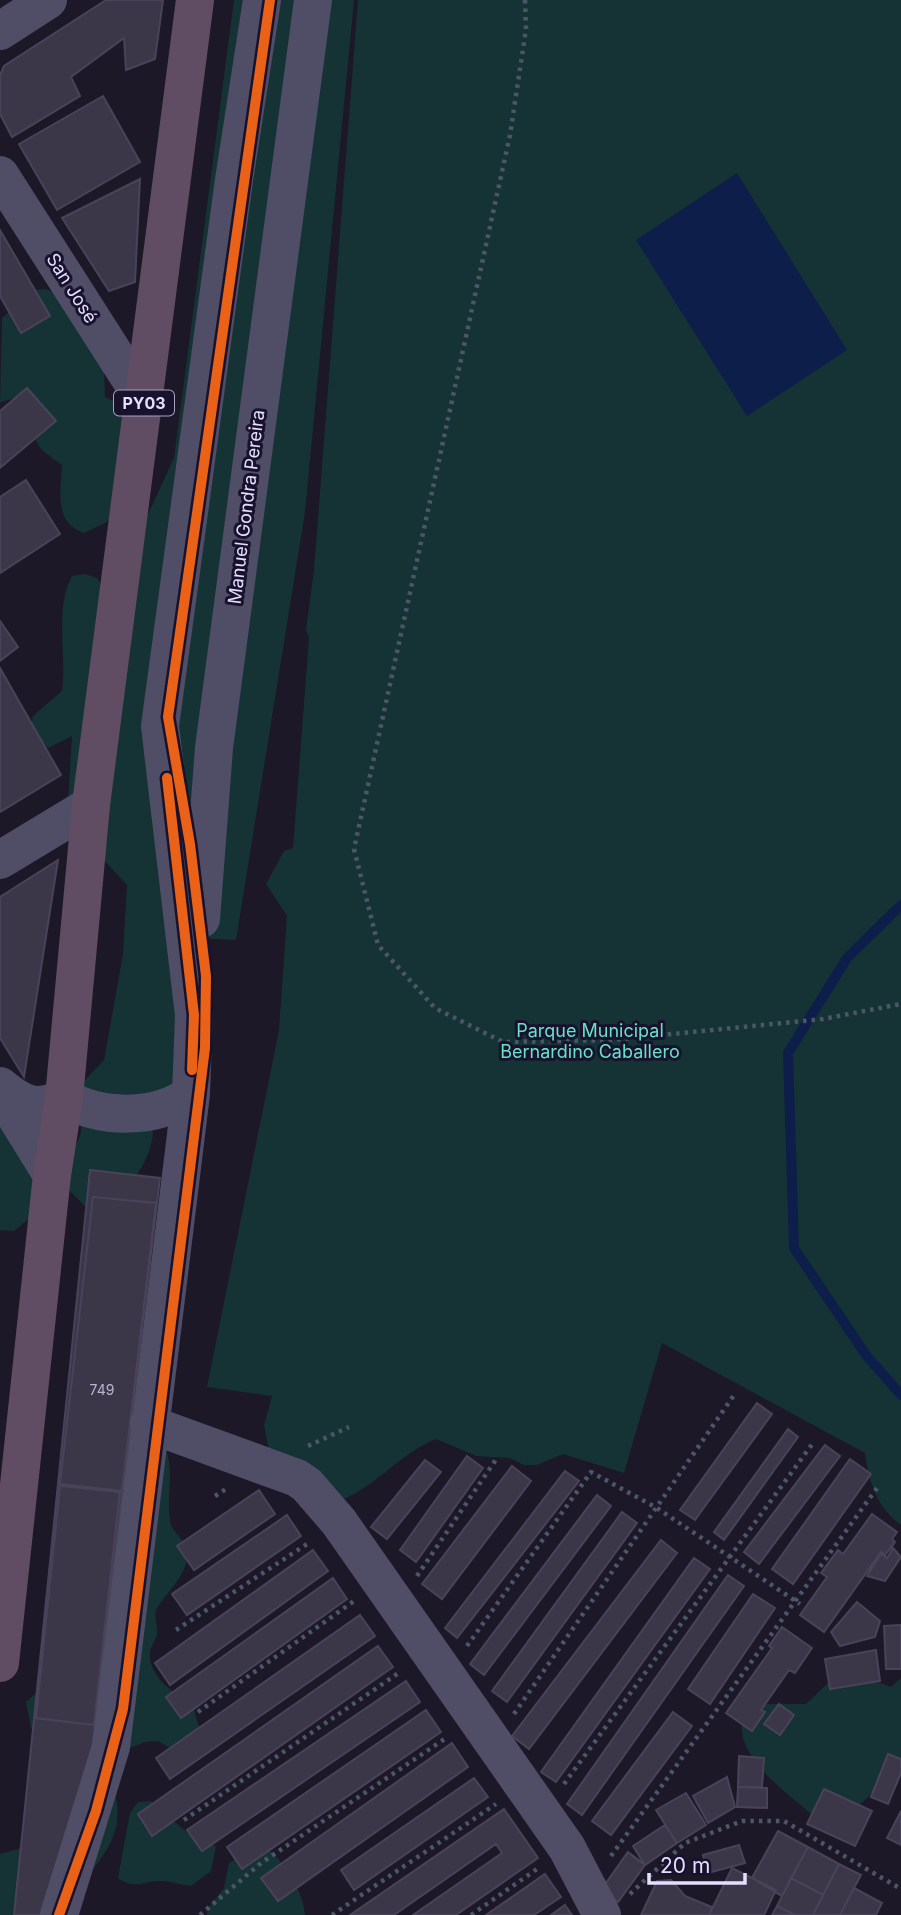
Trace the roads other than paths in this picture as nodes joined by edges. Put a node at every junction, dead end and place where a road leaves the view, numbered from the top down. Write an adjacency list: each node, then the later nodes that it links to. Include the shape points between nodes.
1 (48, 0): 5 (street)
2 (195, 0): 7 (highway, PY03)
3 (262, 0): 10 (street, via 160,726)
4 (313, 0): 10 (street, Manuel Gondra Pereira, via 215,748)
5 (0, 31)
6 (0, 175): 7 (street, San José)
7 (145, 402): 8 (highway, PY03)
8 (91, 805): 9 (street); 13 (highway, PY03)
9 (0, 860)
10 (194, 1015): 12 (street)
11 (0, 1089): 13 (street, via 25,1104 48,1105); 14 (street)
12 (191, 1094): 13 (street, via 160,1111 108,1112 82,1108); 15 (street)
13 (64, 1098): 14 (highway, PY03)
14 (52, 1175): 16 (highway, PY03)
15 (149, 1424): 17 (street, via 297,1478 339,1522); 18 (street, via 111,1747)
16 (0, 1663)
17 (606, 1900)
18 (59, 1915)

